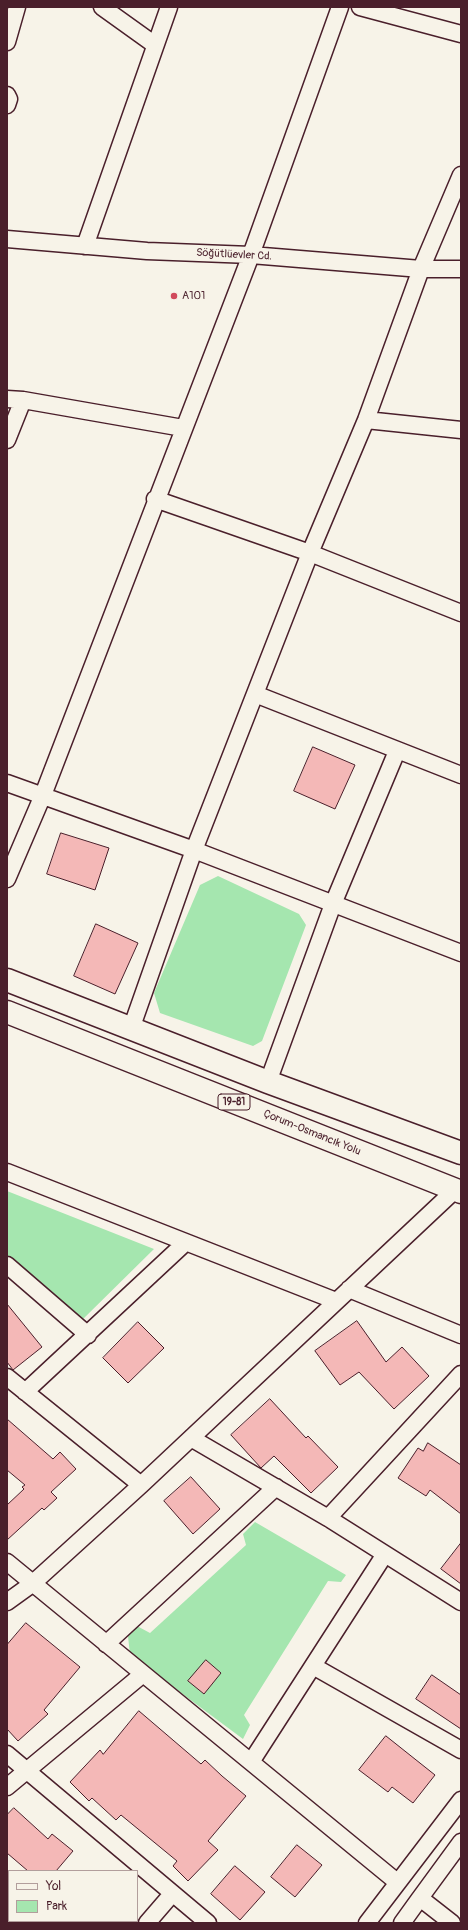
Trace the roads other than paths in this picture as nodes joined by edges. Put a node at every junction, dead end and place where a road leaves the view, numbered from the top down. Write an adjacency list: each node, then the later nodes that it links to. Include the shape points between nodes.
1 (17, 7): 7 (street)
2 (102, 7): 8 (street)
3 (169, 7): 8 (street)
4 (340, 7): 14 (street)
5 (360, 7): 6 (street)
6 (461, 34)
7 (7, 42)
8 (155, 45): 13 (street)
9 (7, 95): 10 (street)
10 (7, 105)
11 (461, 175): 15 (street)
12 (7, 239): 13 (street, Söğütlüevler Cd.)
13 (85, 246): 14 (street, Söğütlüevler Cd.)
14 (251, 255): 15 (street, Söğütlüevler Cd.); 20 (street)
15 (421, 269): 16 (street, Söğütlüevler Cd.); 19 (street)
16 (461, 269)
17 (7, 399): 18 (street)
18 (23, 400): 20 (street); 22 (street)
19 (366, 420): 21 (street); 24 (street)
20 (183, 428): 23 (street)
21 (461, 430)
22 (7, 440)
23 (155, 499): 24 (street); 30 (street)
24 (310, 553): 25 (street); 26 (street)
25 (461, 613)
26 (255, 694): 27 (street); 31 (street)
27 (397, 751): 28 (street); 33 (street)
28 (461, 775)
29 (7, 783): 30 (street)
30 (43, 795): 31 (street); 32 (street)
31 (194, 850): 33 (street); 37 (street)
32 (7, 879)
33 (333, 904): 34 (street); 38 (street)
34 (461, 953)
35 (7, 980): 37 (highway)
36 (7, 1012): 41 (highway, Çorum-Osmancık Yolu / 19-81)
37 (130, 1029): 38 (highway)
38 (268, 1082): 39 (highway)
39 (461, 1153)
40 (7, 1172): 42 (street)
41 (458, 1191): 44 (street)
42 (185, 1243): 45 (street); 46 (street)
43 (7, 1265): 46 (street)
44 (349, 1289): 45 (street); 47 (street)
45 (336, 1301): 51 (street)
46 (88, 1335): 50 (street)
47 (461, 1335)
48 (461, 1374): 54 (street)
49 (7, 1377): 50 (street)
50 (25, 1392): 52 (street)
51 (191, 1438): 52 (street); 53 (street)
52 (141, 1485): 57 (street)
53 (276, 1487): 54 (street); 60 (street)
54 (328, 1518): 55 (street)
55 (385, 1554): 59 (street); 61 (street)
56 (7, 1562): 57 (street)
57 (32, 1584): 58 (street); 60 (street)
58 (7, 1602)
59 (461, 1602)
60 (106, 1644): 62 (street)
61 (313, 1666): 63 (street); 65 (street)
62 (143, 1674): 65 (street); 66 (street)
63 (461, 1750)
64 (7, 1754): 66 (street)
65 (251, 1762): 70 (street)
66 (27, 1771): 67 (street); 71 (street)
67 (7, 1787)
68 (461, 1800): 70 (street)
69 (461, 1842): 72 (street)
70 (397, 1882): 75 (street)
71 (172, 1894): 73 (street); 74 (street)
72 (420, 1898): 76 (street); 77 (street)
73 (147, 1923)
74 (208, 1923)
75 (367, 1923)
76 (402, 1923)
77 (452, 1923)

